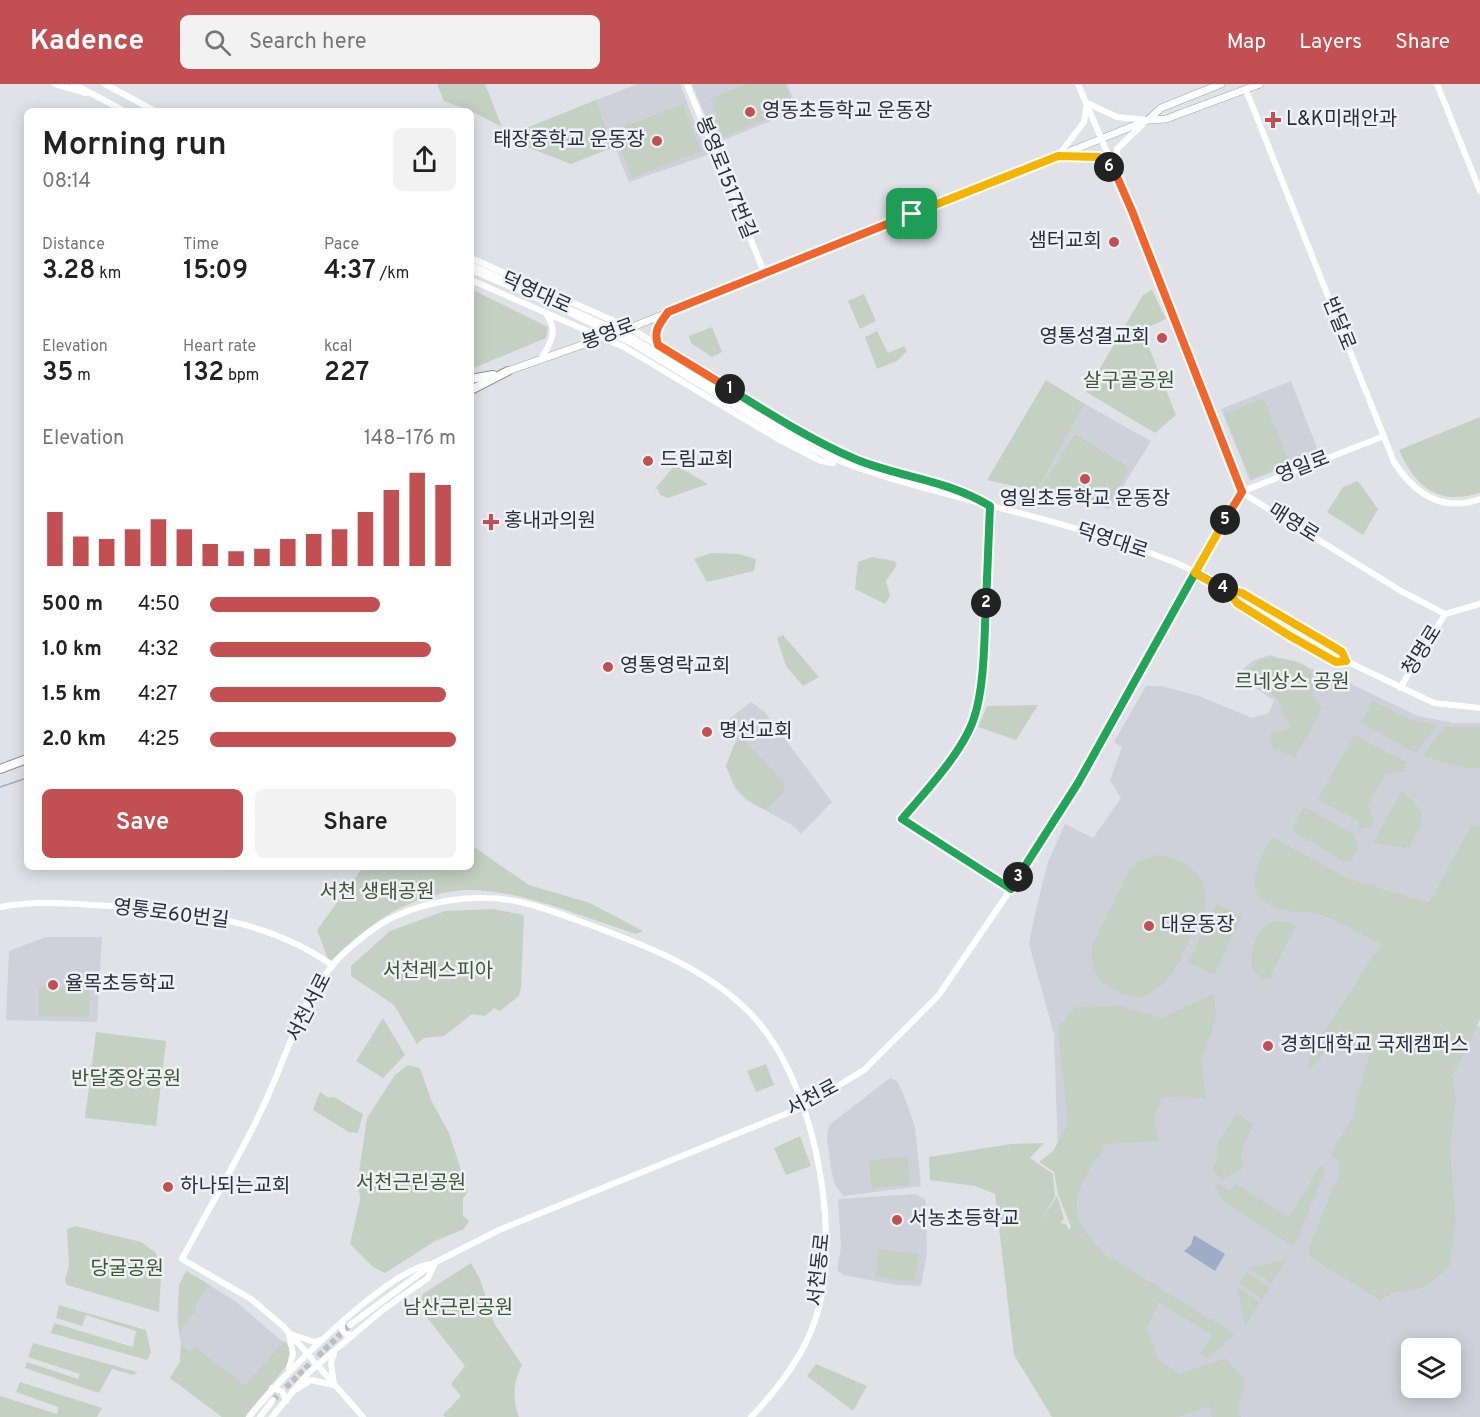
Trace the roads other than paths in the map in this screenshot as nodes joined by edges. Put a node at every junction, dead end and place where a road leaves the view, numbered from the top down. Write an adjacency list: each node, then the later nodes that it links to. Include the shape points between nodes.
1 (54, 84): 10 (street)
2 (74, 84): 10 (street)
3 (105, 84): 13 (street)
4 (687, 84): 22 (street, 봉영로1517번길)
5 (1078, 84): 11 (street)
6 (1221, 84): 14 (main road, 봉영로, via 1161,108)
7 (1260, 84): 9 (main road, 봉영로)
8 (1437, 84): 18 (street)
9 (1246, 90): 14 (main road, 봉영로, via 1166,119); 34 (street, 반달로)
10 (95, 95): 12 (street)
11 (1087, 103): 14 (street, via 1117,117); 15 (street); 16 (street, via 1084,122)
12 (119, 108)
13 (149, 108)
14 (1148, 120): 15 (main road, 봉영로); 17 (street, via 1117,149)
15 (1102, 138): 16 (main road, 봉영로); 17 (street)
16 (1058, 156): 17 (street, via 1099,157); 22 (main road, 봉영로)
17 (1118, 179): 36 (street)
18 (1480, 192)
19 (474, 259): 26 (street)
20 (474, 266): 33 (street, 덕영대로, bridge, via 631,337)
21 (474, 271): 33 (street, 덕영대로, bridge, via 632,343)
22 (764, 272): 24 (main road, 봉영로)
23 (474, 281): 25 (street)
24 (668, 312): 26 (main road, 봉영로); 28 (street, via 656,330)
25 (546, 314): 27 (street); 29 (street, via 554,335)
26 (630, 328): 27 (main road, 봉영로); 28 (street)
27 (601, 339): 29 (main road, 봉영로); 35 (street, via 624,347 821,461)
28 (658, 345): 35 (street)
29 (541, 359): 30 (main road, 봉영로)
30 (505, 372): 31 (highway); 32 (highway, 봉영로)
31 (474, 378)
32 (474, 388)
33 (789, 435): 35 (street, 덕영대로, via 826,458)
34 (1383, 436): 36 (street, 영일로); 37 (street, 반달로, via 1406,481 1424,496 1445,502)
35 (855, 463): 38 (street, 덕영대로)
36 (1242, 492): 39 (street); 42 (street, 매영로)
37 (1480, 499)
38 (990, 506): 39 (street, 덕영대로, via 1099,536); 48 (street, via 984,641 974,719 956,750 902,819)
39 (1195, 573): 40 (street, 덕영대로); 48 (street, 서천로, via 1078,783)
40 (1229, 592): 43 (street, 덕영대로, via 1237,603 1290,636 1336,662); 43 (street, 덕영대로, via 1242,593 1334,647)
41 (1480, 604): 42 (street, 청명로)
42 (1445, 614): 44 (street, 청명로)
43 (1346, 661): 44 (street, 덕영대로)
44 (1400, 688): 45 (street, 덕영대로, via 1434,703)
45 (1480, 708)
46 (24, 760): 47 (highway)
47 (0, 769)
48 (1011, 889): 51 (street, 서천로, via 956,971 906,1030 864,1070)
49 (0, 907): 50 (street, 영통로60번길, via 53,902 188,912 271,932 312,950)
50 (332, 965): 51 (street, 서천서로, via 377,926 439,902 496,899 555,913 646,947 698,972 719,987 752,1015 774,1045); 55 (street, 서천서로, via 308,1004 252,1130 182,1259 251,1299)
51 (803, 1107): 52 (street, 서천로, via 499,1230); 71 (street, 서천동로, via 822,1176 826,1242 819,1308 792,1366)
52 (434, 1263): 53 (street, via 418,1266 402,1276); 54 (street, 서천로); 56 (street, via 428,1278)
53 (342, 1323): 56 (street, via 345,1334); 57 (street)
54 (350, 1325)
55 (289, 1334): 57 (street, via 315,1342); 59 (street, 서천서로); 61 (street, via 293,1358)
56 (353, 1335): 58 (street)
57 (327, 1338): 59 (street)
58 (335, 1350): 60 (street); 62 (street, via 331,1363)
59 (308, 1354): 60 (street); 61 (street)
60 (317, 1365): 62 (street); 64 (street)
61 (287, 1371): 63 (street)
62 (334, 1385): 64 (street, via 311,1380); 70 (street)
63 (272, 1388): 66 (street, via 282,1391); 67 (street)
64 (295, 1390): 66 (street)
65 (273, 1400): 68 (street)
66 (286, 1401): 69 (street)
67 (249, 1417)
68 (260, 1417)
69 (272, 1417)
70 (363, 1417)
71 (752, 1417)

